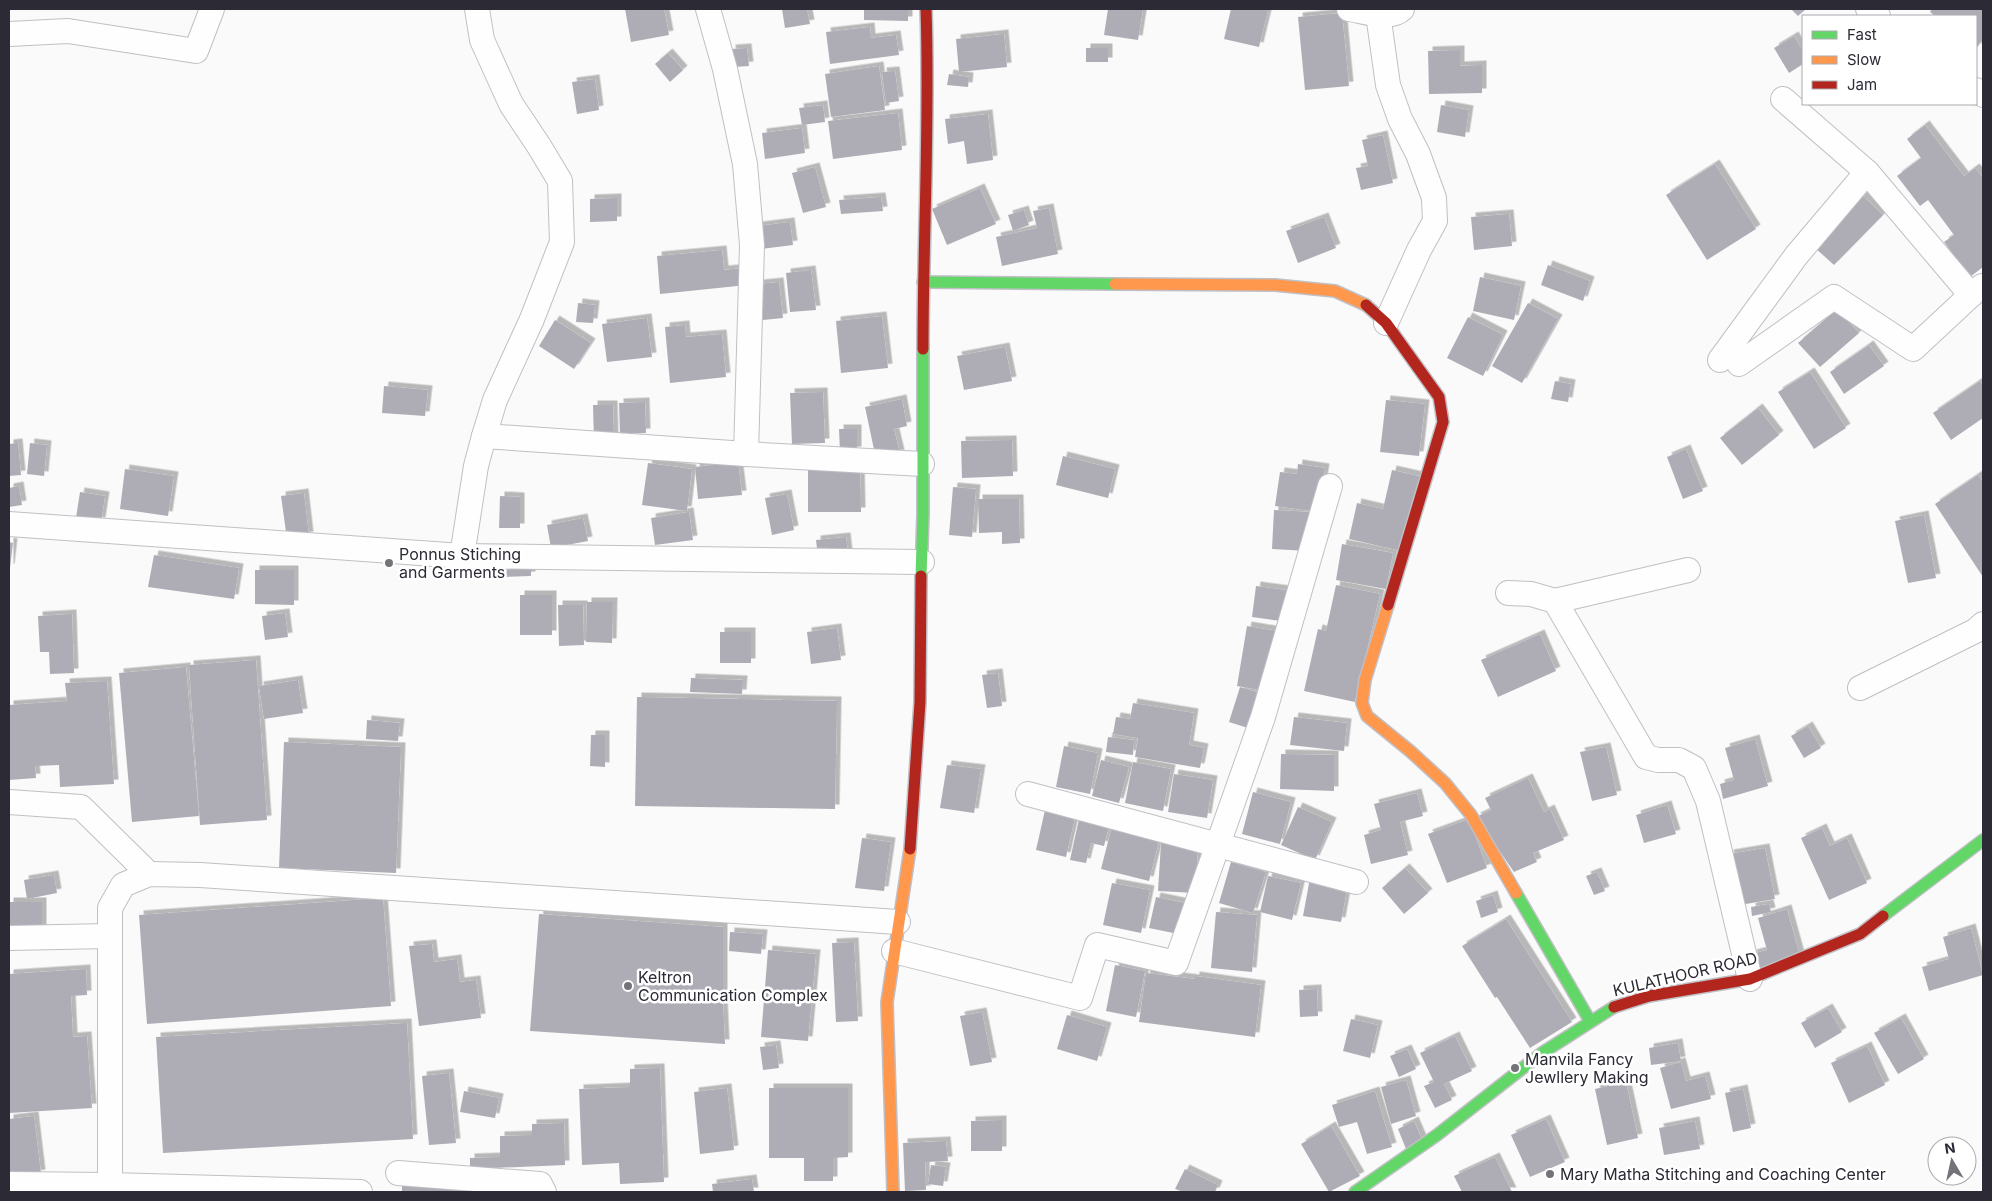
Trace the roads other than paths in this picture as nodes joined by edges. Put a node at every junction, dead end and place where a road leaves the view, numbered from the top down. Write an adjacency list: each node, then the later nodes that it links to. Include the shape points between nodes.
1 (212, 9): 8 (street, via 196,52 68,31)
2 (477, 9): 14 (street, via 482,40 511,104 560,182 562,242 495,400)
3 (708, 9): 15 (street, via 725,68 745,164 751,236)
4 (926, 9): 11 (street, via 928,68)
5 (1349, 9): 7 (street)
6 (1402, 9): 7 (street)
7 (1378, 14): 13 (street, via 1388,85 1434,198 1435,221)
8 (9, 34)
9 (1783, 99): 10 (street)
10 (1867, 172): 12 (street); 12 (street, via 1796,256 1729,362 1834,297 1913,349)
11 (923, 282): 13 (street, via 1275,285 1335,291 1365,304); 16 (street)
12 (1977, 290)
13 (1386, 324): 37 (street, via 1440,397 1444,422 1365,680 1362,704 1367,716 1445,784 1471,815)
14 (484, 436): 15 (street); 19 (street)
15 (746, 454): 16 (street)
16 (922, 464): 20 (street)
17 (1330, 486): 29 (street, via 1263,717)
18 (9, 524): 19 (street)
19 (462, 556): 20 (street)
20 (922, 562): 32 (street, via 916,778 911,844)
21 (1688, 570): 23 (street)
22 (1508, 593): 23 (street)
23 (1555, 601): 36 (street, via 1646,757 1679,760 1694,768 1708,801)
24 (1983, 624): 25 (street, via 1975,631)
25 (1860, 688)
26 (1028, 794): 29 (street)
27 (9, 802): 30 (street, via 81,807)
28 (1983, 840): 36 (street, KULATHOOR ROAD, via 1860,934)
29 (1218, 844): 31 (street); 35 (street, via 1176,963 1097,945 1080,998)
30 (149, 874): 32 (street); 33 (street, via 123,885 110,908)
31 (1356, 882)
32 (898, 922): 35 (street)
33 (109, 936): 34 (street); 40 (street)
34 (9, 938)
35 (894, 951): 43 (street, via 887,1002)
36 (1750, 979): 37 (street, KULATHOOR ROAD, via 1649,996 1610,1008)
37 (1590, 1021): 44 (street, KULATHOOR ROAD)
38 (398, 1173): 42 (street, via 540,1184)
39 (9, 1184): 40 (street)
40 (110, 1188): 41 (street)
41 (360, 1192)
42 (544, 1192)
43 (893, 1192)
44 (1355, 1192)

